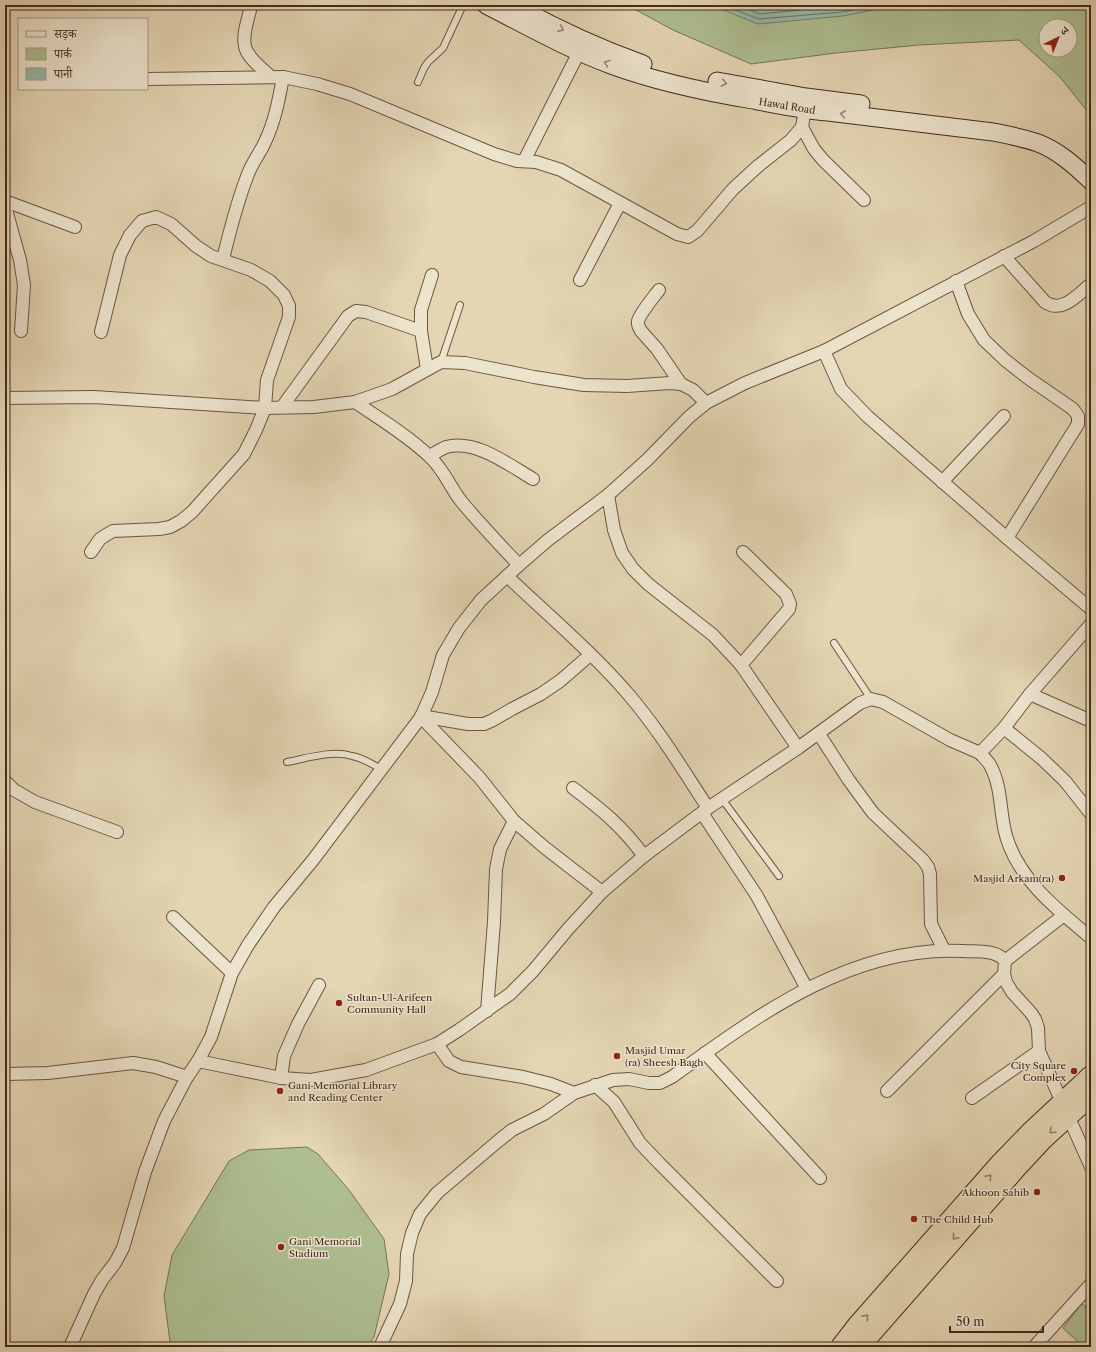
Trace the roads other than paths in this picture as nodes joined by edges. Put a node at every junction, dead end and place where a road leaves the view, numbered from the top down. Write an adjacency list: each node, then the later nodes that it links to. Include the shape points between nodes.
1 (251, 5): 6 (street, via 245,47 250,56)
2 (463, 5): 8 (lane, via 443,48 428,62)
3 (486, 5): 5 (main road, Hawal Road)
4 (514, 5): 5 (main road, Hawal Road, one-way to 5)
5 (582, 46): 9 (main road, Hawal Road, via 612,65 681,86); 10 (street)
6 (277, 77): 7 (street); 10 (street, via 317,84 350,94 494,154); 20 (street, via 277,107 272,126 239,198)
7 (148, 79)
8 (418, 82)
9 (805, 111): 11 (main road, Hawal Road, via 1006,124 1040,132 1060,142); 12 (main road, Hawal Road, one-way to 9, via 1050,149 1018,138 993,132); 13 (street, via 814,149); 15 (street, via 786,144 733,189 697,231 688,237 677,234)
10 (524, 161): 15 (street, via 561,170)
11 (1091, 165)
12 (1091, 181)
13 (864, 200)
14 (5, 201): 18 (street)
15 (620, 203): 22 (street)
16 (5, 206): 28 (street, via 24,285)
17 (1091, 207): 19 (street)
18 (75, 227)
19 (1004, 256): 23 (street); 24 (street, via 1051,306 1060,306 1070,301)
20 (223, 259): 29 (street, via 211,256 196,246 171,224 156,217 142,221 130,235 120,255); 38 (street, via 270,281 284,295 289,306 289,317 267,380)
21 (432, 275): 27 (street, via 421,310)
22 (580, 280)
23 (956, 281): 30 (street); 44 (street, via 968,314 984,340 1028,378 1074,409 1078,416 1078,424)
24 (1091, 284)
25 (659, 290): 33 (street, via 641,315 638,326)
26 (460, 305): 31 (lane)
27 (421, 331): 32 (street); 37 (street, via 356,311 348,316)
28 (21, 332)
29 (101, 332)
30 (824, 350): 36 (street, via 744,383); 42 (street, via 841,389 867,416)
31 (441, 362): 32 (street); 33 (street, via 465,362 584,385)
32 (427, 369): 35 (street, via 392,389)
33 (681, 384): 36 (street, via 693,390)
34 (5, 398): 38 (street, via 94,397)
35 (355, 402): 37 (street, via 314,407); 40 (street)
36 (706, 403): 43 (street)
37 (282, 407): 38 (street)
38 (264, 408): 45 (street, via 244,454 192,512 170,527 158,530 113,531 100,539)
39 (1004, 416): 42 (street)
40 (430, 456): 41 (street, via 445,448 460,445 472,447 488,453); 47 (street, via 460,500)
41 (533, 479)
42 (942, 482): 44 (street)
43 (608, 495): 47 (street); 53 (street, via 614,530 622,553 633,569 648,584 713,635)
44 (1007, 538): 49 (street)
45 (90, 552)
46 (743, 552): 53 (street, via 786,594 790,604 789,609)
47 (519, 565): 48 (street)
48 (506, 576): 52 (street); 56 (street, via 459,628 443,655 432,692)
49 (1091, 608)
50 (1091, 624): 54 (street)
51 (834, 643): 55 (lane)
52 (590, 655): 56 (street, via 541,694 484,724); 67 (street, via 629,695 658,732)
53 (741, 665): 60 (street)
54 (1030, 694): 57 (street); 58 (street)
55 (871, 699): 59 (street, via 860,703); 61 (street, via 883,702)
56 (421, 717): 63 (street); 69 (street, via 480,777)
57 (1091, 721)
58 (1004, 728): 61 (street); 68 (street, via 1065,781)
59 (819, 734): 60 (street); 77 (street, via 874,813 928,867 931,924)
60 (798, 748): 66 (street)
61 (980, 754): 74 (street, via 990,765 998,784 1007,839 1014,855 1034,887)
62 (287, 762): 63 (lane, via 338,754 366,760)
63 (381, 769): 79 (street, via 313,860 274,907)
64 (5, 781): 70 (street, via 14,790 35,802)
65 (573, 788): 71 (street, via 619,825)
66 (722, 799): 67 (street); 72 (lane)
67 (705, 810): 71 (street); 82 (street, via 757,896)
68 (1091, 814)
69 (514, 821): 73 (street); 83 (street, via 500,849 496,869)
70 (117, 832)
71 (644, 856): 73 (street)
72 (779, 876)
73 (602, 892): 83 (street, via 533,971 510,994)
74 (1064, 914): 76 (street); 78 (street)
75 (173, 917): 79 (street)
76 (1091, 938)
77 (944, 950): 78 (street, via 990,952 999,955); 82 (street, via 875,960)
78 (1005, 961): 80 (street)
79 (232, 973): 87 (street, via 211,1037)
80 (1004, 974): 85 (street, via 1012,992 1035,1019); 93 (street)
81 (319, 985): 91 (street, via 284,1056)
82 (807, 988): 86 (street)
83 (487, 1011): 84 (street)
84 (437, 1044): 91 (street, via 348,1074 312,1080); 94 (street, via 449,1061 461,1067 523,1077)
85 (1040, 1051): 96 (street); 97 (street)
86 (705, 1053): 92 (street, via 660,1083 629,1079); 99 (street)
87 (198, 1061): 89 (street); 91 (street)
88 (5, 1074): 89 (street, via 48,1073 133,1064 156,1067)
89 (186, 1076): 102 (street, via 164,1121 144,1172 123,1248 94,1294)
90 (1091, 1076): 97 (highway)
91 (281, 1078)
92 (595, 1085): 94 (street); 100 (street, via 614,1102 645,1148)
93 (887, 1091)
94 (574, 1093): 103 (street, via 544,1114 512,1130 437,1193 420,1214 412,1232 407,1254 406,1281 400,1304)
95 (1091, 1095): 97 (highway)
96 (972, 1098)
97 (1065, 1109): 98 (street); 104 (highway, one-way to 97, via 1000,1164 1032,1131); 105 (highway, one-way to 105, via 1042,1140)
98 (1091, 1167)
99 (820, 1178)
100 (777, 1281)
101 (1091, 1284): 106 (street)
102 (70, 1347)
103 (380, 1347)
104 (842, 1347)
105 (859, 1347)
106 (1034, 1347)

